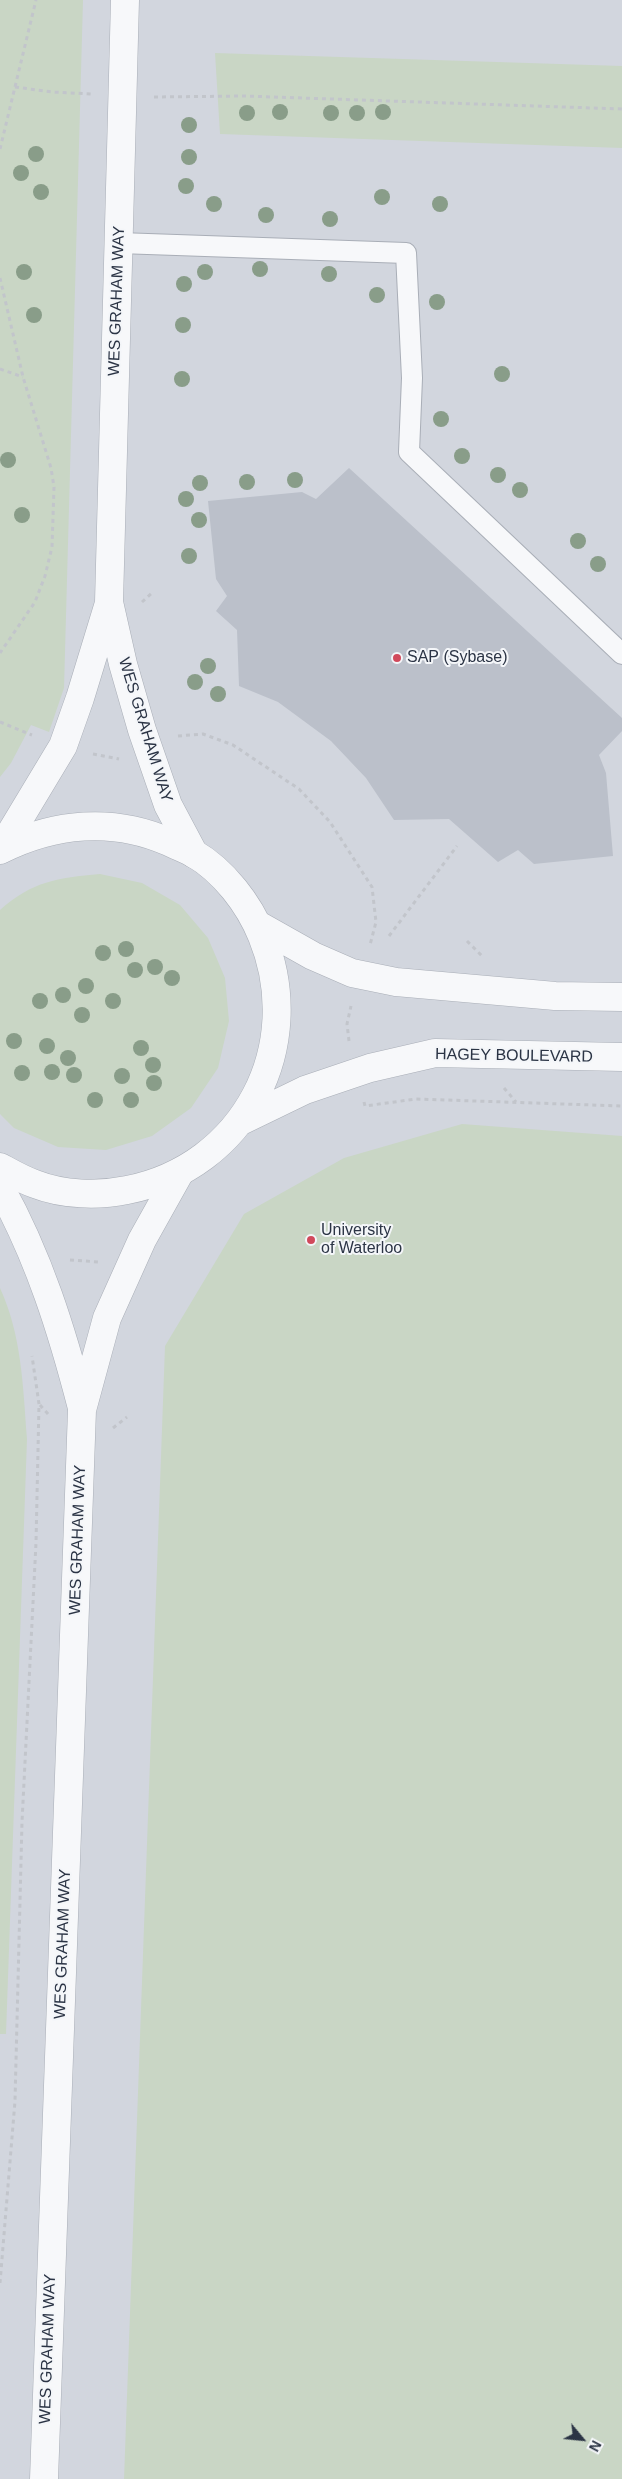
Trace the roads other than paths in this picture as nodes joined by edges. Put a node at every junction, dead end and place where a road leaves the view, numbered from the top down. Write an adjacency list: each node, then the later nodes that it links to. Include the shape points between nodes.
1 (126, 0): 2 (street, WES GRAHAM WAY)
2 (119, 243): 3 (street, WES GRAHAM WAY); 4 (lane, via 406,253 412,378 408,452)
3 (109, 602): 5 (street, WES GRAHAM WAY, via 63,746); 6 (street, WES GRAHAM WAY, via 123,664 149,750 168,806)
4 (622, 654)
5 (1, 850): 6 (street, via 59,828 103,825 146,832)
6 (194, 854): 7 (street, via 229,884)
7 (258, 925): 8 (street, via 313,956 352,973 396,982 555,996); 10 (street, via 272,960 278,993 277,1026 272,1058 260,1089)
8 (622, 997)
9 (622, 1057): 10 (street, HAGEY BOULEVARD, via 434,1053 370,1068 305,1090)
10 (239, 1122): 12 (street, via 204,1157)
11 (0, 1167): 12 (street, via 35,1185 72,1193 109,1194 146,1187)
12 (180, 1172): 14 (street, WES GRAHAM WAY, via 142,1240 107,1318)
13 (0, 1187): 14 (street, WES GRAHAM WAY, via 40,1269 61,1330)
14 (82, 1410): 15 (street, WES GRAHAM WAY)
15 (44, 2479)

